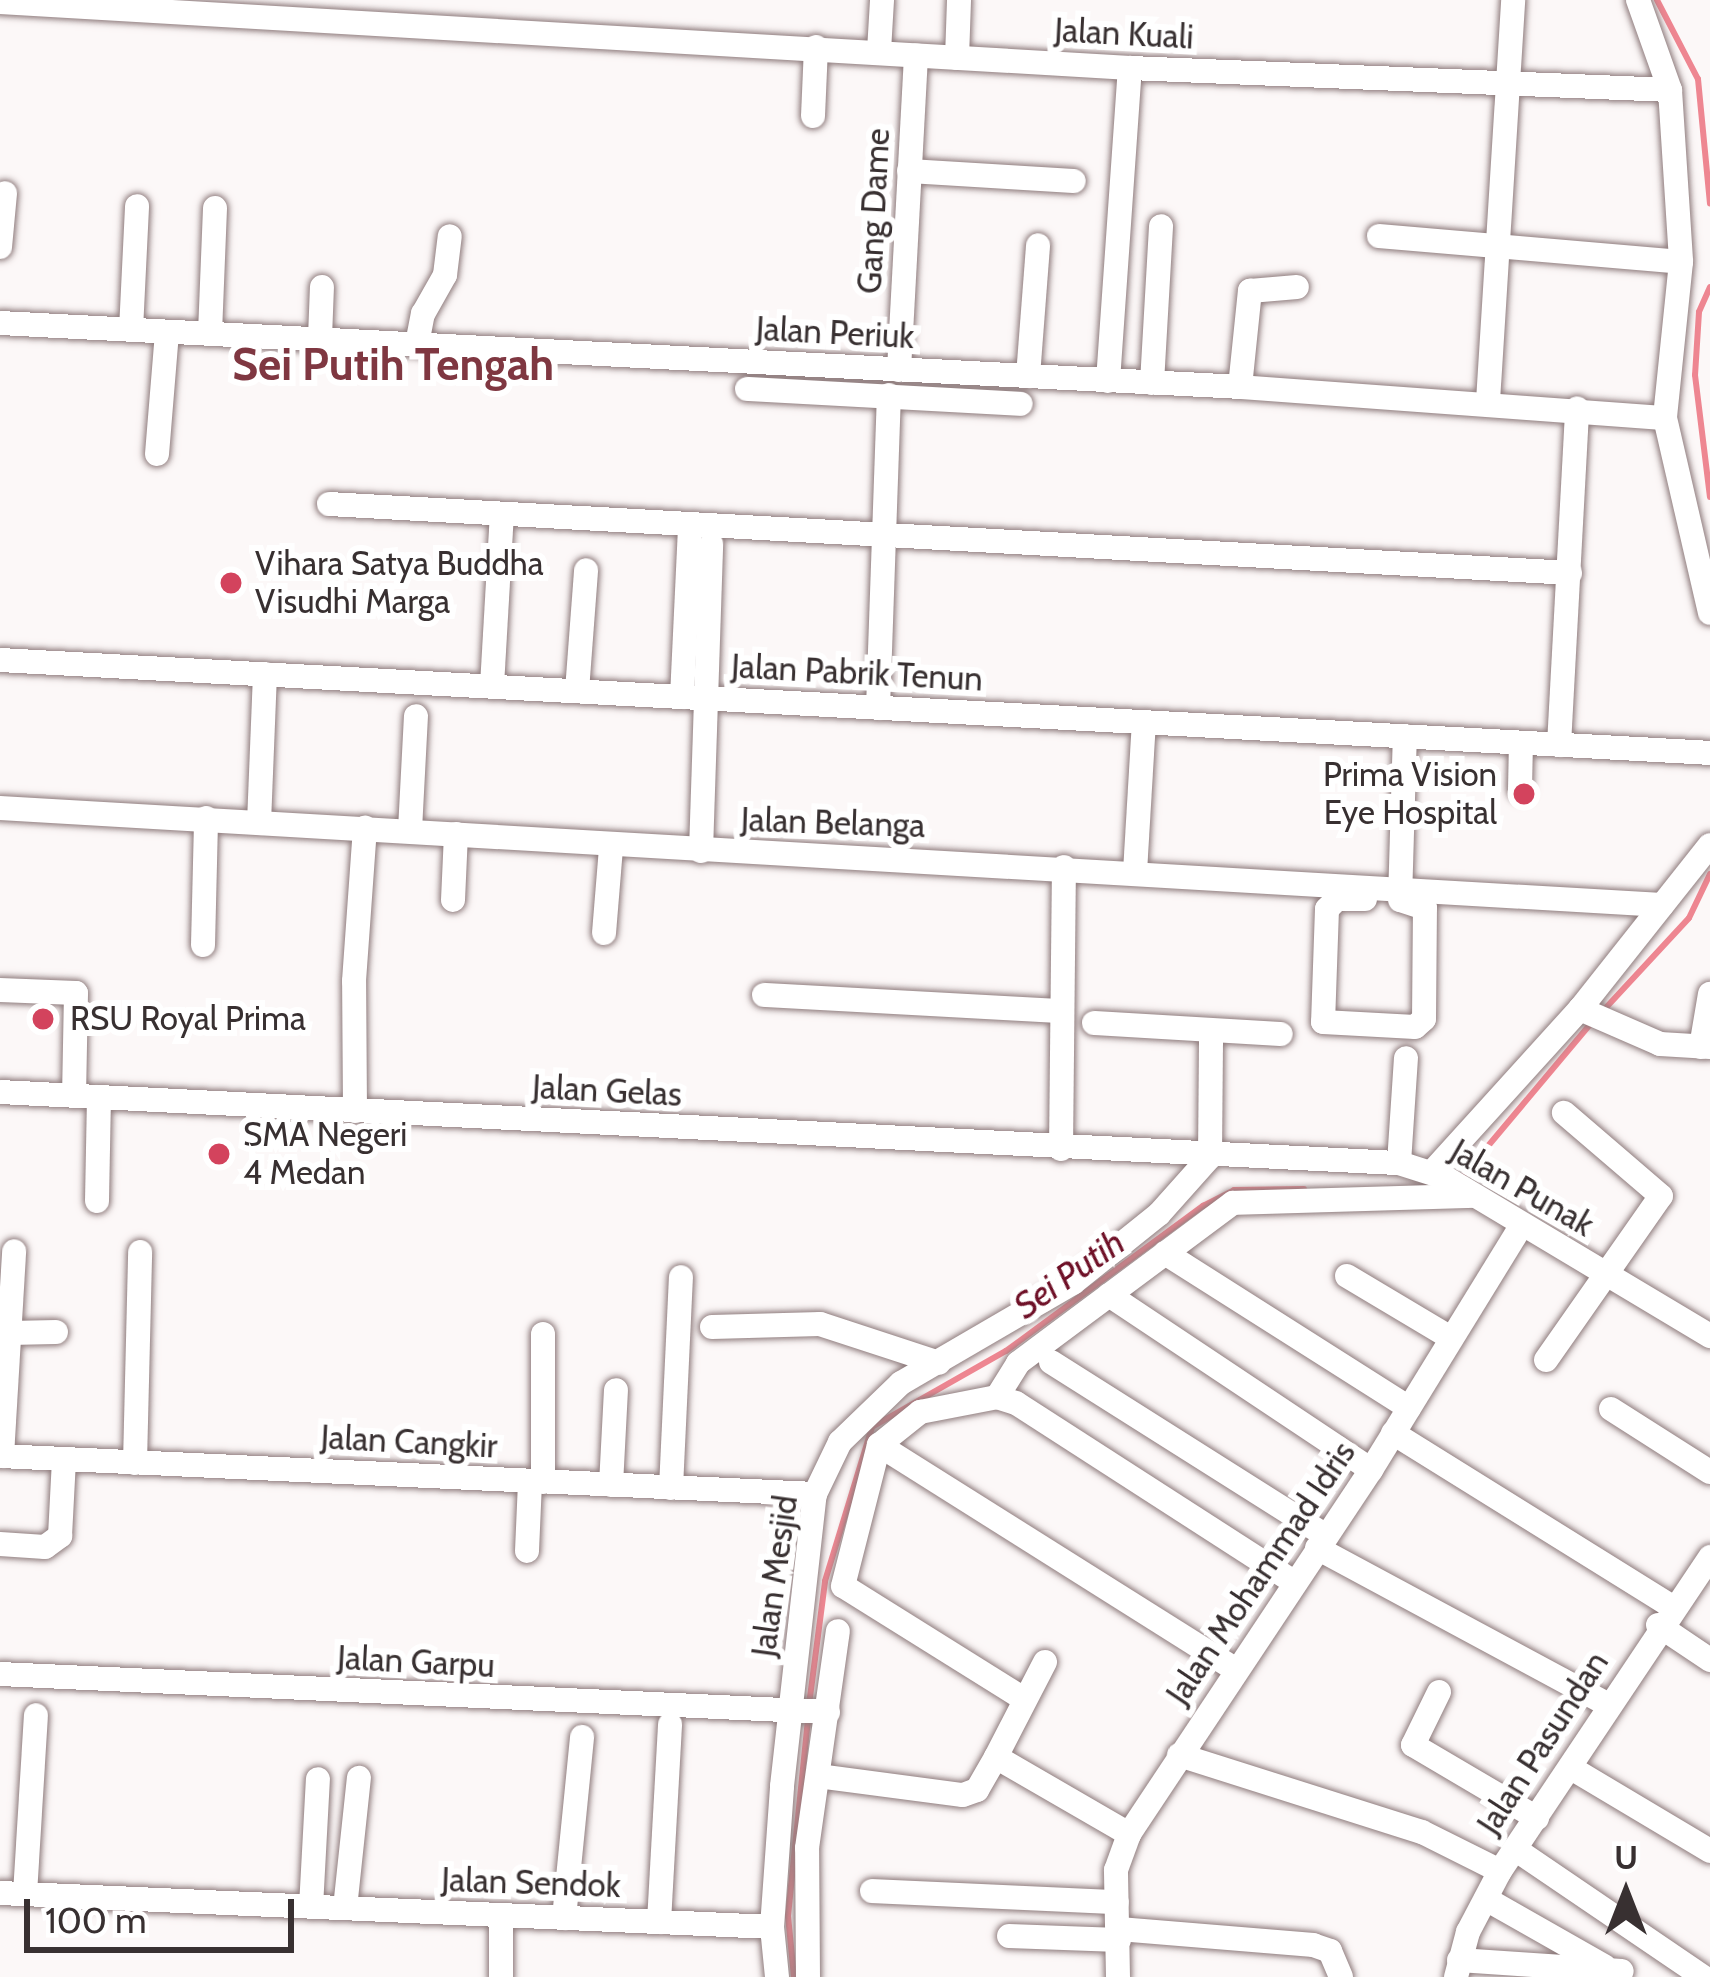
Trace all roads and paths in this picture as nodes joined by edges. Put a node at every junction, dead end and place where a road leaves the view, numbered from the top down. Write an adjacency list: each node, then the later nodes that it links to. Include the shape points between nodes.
1 (882, 0): 7 (street)
2 (958, 0): 9 (street)
3 (1513, 0): 11 (street)
4 (1638, 0): 12 (street)
5 (0, 2): 6 (street, Jalan Kuali)
6 (816, 47): 7 (street, Jalan Kuali); 13 (street)
7 (879, 51): 8 (street, Jalan Kuali)
8 (916, 56): 9 (street, Jalan Kuali); 14 (street, Gang Dame)
9 (957, 58): 10 (street, Jalan Kuali)
10 (1130, 68): 11 (street, Jalan Kuali); 36 (street)
11 (1512, 83): 12 (street, Jalan Kuali); 23 (street)
12 (1670, 90): 25 (street)
13 (813, 116)
14 (909, 171): 15 (street); 34 (street, Gang Dame)
15 (1074, 182)
16 (5, 193): 24 (street)
17 (136, 206): 29 (street)
18 (215, 208): 31 (street)
19 (1161, 226): 37 (street)
20 (450, 236): 33 (street, via 446,275 423,314)
21 (1379, 236): 23 (street)
22 (1038, 245): 35 (street)
23 (1501, 245): 25 (street); 41 (street)
24 (0, 247)
25 (1681, 262): 44 (street)
26 (322, 287): 32 (street)
27 (1297, 287): 38 (street, via 1250,291)
28 (0, 323): 29 (street, Jalan Periuk)
29 (131, 330): 30 (street, Jalan Periuk)
30 (167, 332): 31 (street, Jalan Periuk); 45 (street)
31 (210, 333): 32 (street, Jalan Periuk)
32 (320, 338): 33 (street, Jalan Periuk)
33 (417, 344): 34 (street, Jalan Periuk)
34 (899, 370): 35 (street, Jalan Periuk)
35 (1028, 376): 36 (street, Jalan Periuk)
36 (1108, 381): 37 (street, Jalan Periuk)
37 (1152, 382): 38 (street, Jalan Periuk)
38 (1240, 387): 41 (street, Jalan Periuk)
39 (747, 389): 40 (street)
40 (889, 395): 42 (street); 49 (street)
41 (1489, 401): 43 (street, Jalan Periuk)
42 (1021, 404)
43 (1577, 408): 44 (street, Jalan Periuk); 52 (street)
44 (1666, 418): 53 (street)
45 (157, 454)
46 (329, 504): 47 (street)
47 (502, 515): 48 (street); 56 (street)
48 (690, 524): 49 (street); 58 (street)
49 (880, 535): 52 (street); 59 (street)
50 (711, 544): 58 (street)
51 (586, 570): 57 (street)
52 (1570, 573): 64 (street)
53 (1710, 613)
54 (0, 659): 55 (street, Jalan Pabrik Tenun)
55 (265, 674): 56 (street, Jalan Pabrik Tenun); 69 (street)
56 (491, 686): 57 (street, Jalan Pabrik Tenun)
57 (577, 691): 58 (street, Jalan Pabrik Tenun)
58 (693, 698): 59 (street, Jalan Pabrik Tenun); 75 (street)
59 (878, 708): 61 (street, Jalan Pabrik Tenun)
60 (416, 716): 71 (street)
61 (1144, 722): 62 (street, Jalan Pabrik Tenun); 77 (street)
62 (1405, 736): 63 (street, Jalan Pabrik Tenun); 78 (street)
63 (1521, 743): 64 (street, Jalan Pabrik Tenun); 66 (street)
64 (1559, 745): 65 (street, Jalan Pabrik Tenun)
65 (1710, 753)
66 (1520, 789)
67 (0, 808): 68 (street, Jalan Belanga)
68 (206, 818): 69 (street, Jalan Belanga); 82 (street)
69 (259, 823): 70 (street, Jalan Belanga)
70 (365, 827): 71 (street, Jalan Belanga); 95 (street, via 354,981)
71 (410, 830): 72 (street, Jalan Belanga)
72 (456, 834): 74 (street, Jalan Belanga); 79 (street)
73 (1710, 845): 80 (street)
74 (611, 847): 75 (street, Jalan Belanga); 81 (street)
75 (701, 851): 76 (street, Jalan Belanga)
76 (1064, 867): 77 (street, Jalan Belanga); 86 (street)
77 (1135, 872): 78 (street, Jalan Belanga)
78 (1401, 893): 78 (street, via 1329,904 1323,1022 1414,1027 1424,1019 1425,908); 80 (street, Jalan Belanga)
79 (453, 899)
80 (1663, 905): 87 (street)
81 (604, 933)
82 (203, 945)
83 (0, 990): 94 (street, via 76,993)
84 (1710, 994): 91 (street)
85 (764, 995): 86 (street)
86 (1061, 1011): 97 (street)
87 (1584, 1011): 91 (street, via 1660,1044); 100 (street)
88 (1094, 1023): 89 (street)
89 (1211, 1031): 90 (street); 98 (street)
90 (1281, 1034)
91 (1705, 1047)
92 (1406, 1058): 99 (street)
93 (0, 1092): 94 (street, Jalan Gelas)
94 (86, 1096): 95 (street, Jalan Gelas); 101 (street)
95 (356, 1111): 97 (street, Jalan Gelas)
96 (1564, 1114): 106 (street, via 1661,1196)
97 (1061, 1149): 98 (street, Jalan Gelas)
98 (1210, 1157): 99 (street, Jalan Punak); 118 (street, Jalan Mesjid, via 1159,1214 1072,1283)
99 (1399, 1163): 100 (street, Jalan Punak)
100 (1454, 1183): 102 (street, Jalan Punak); 105 (street, via 1233,1203)
101 (98, 1201)
102 (1522, 1225): 106 (street, Jalan Punak); 115 (street, Jalan Mohammad Idris)
103 (14, 1251): 112 (street)
104 (140, 1252): 127 (street)
105 (1165, 1253): 109 (street); 121 (street)
106 (1604, 1273): 114 (street, Jalan Punak); 116 (street)
107 (1347, 1276): 115 (street)
108 (681, 1277): 132 (street)
109 (1109, 1295): 120 (street, via 1018,1363); 128 (street)
110 (712, 1328): 118 (street, via 820,1324)
111 (56, 1332): 112 (street)
112 (10, 1334): 125 (street)
113 (543, 1334): 130 (street)
114 (1710, 1336)
115 (1451, 1339): 121 (street, Jalan Mohammad Idris)
116 (1546, 1360)
117 (1051, 1362): 134 (street)
118 (939, 1363): 133 (street, Jalan Mesjid, via 849,1426)
119 (616, 1390): 131 (street)
120 (997, 1397): 124 (street, via 920,1412); 138 (street)
121 (1409, 1408): 123 (street, Jalan Mohammad Idris)
122 (1611, 1409): 129 (street)
123 (1393, 1433): 128 (street, Jalan Mohammad Idris); 140 (street)
124 (879, 1445): 144 (street); 147 (street, via 844,1586)
125 (1, 1456): 126 (street, Jalan Cangkir)
126 (64, 1459): 127 (street, Jalan Cangkir); 135 (street, via 60,1536 45,1547)
127 (135, 1462): 130 (street, Jalan Cangkir)
128 (1371, 1470): 134 (street, Jalan Mohammad Idris)
129 (1710, 1472)
130 (537, 1481): 131 (street, Jalan Cangkir); 136 (street)
131 (610, 1485): 132 (street, Jalan Cangkir)
132 (670, 1488): 133 (street, Jalan Cangkir)
133 (815, 1494): 149 (street, Jalan Mesjid)
134 (1321, 1541): 138 (street, Jalan Mohammad Idris); 148 (street)
135 (0, 1544)
136 (527, 1551)
137 (1710, 1557): 139 (street, Jalan Pasundan)
138 (1295, 1583): 144 (street, Jalan Mohammad Idris)
139 (1701, 1587): 140 (street, Jalan Pasundan)
140 (1665, 1616): 142 (street); 148 (street, Jalan Pasundan)
141 (838, 1631): 150 (street)
142 (1710, 1660)
143 (1045, 1662): 147 (street)
144 (1235, 1670): 154 (street, Jalan Mohammad Idris)
145 (0, 1674): 149 (street, Jalan Garpu)
146 (1439, 1692): 160 (street, via 1413,1745)
147 (1024, 1699): 155 (street)
148 (1608, 1705): 156 (street, Jalan Pasundan)
149 (793, 1709): 150 (street, Jalan Garpu); 174 (street, Jalan Mesjid)
150 (827, 1712): 157 (street)
151 (36, 1715): 166 (street)
152 (670, 1724): 173 (street)
153 (581, 1737): 172 (street)
154 (1179, 1755): 161 (street, Jalan Mohammad Idris); 164 (street, via 1422,1832)
155 (996, 1757): 157 (street, via 976,1790 963,1795); 161 (street)
156 (1571, 1768): 160 (street, Jalan Pasundan); 163 (street)
157 (818, 1776): 180 (street, via 807,1848)
158 (359, 1778): 170 (street)
159 (318, 1779): 169 (street)
160 (1537, 1818): 162 (street, Jalan Pasundan)
161 (1129, 1834): 168 (street, Jalan Mohammad Idris, via 1117,1870)
162 (1515, 1849): 164 (street, Jalan Pasundan); 183 (street)
163 (1710, 1851)
164 (1500, 1871): 167 (street, Jalan Pasundan)
165 (872, 1892): 168 (street)
166 (12, 1893): 169 (street, Jalan Sendok)
167 (1486, 1899): 177 (street, Jalan Pasundan); 177 (street, via 1616,1970)
168 (1118, 1902): 175 (street, Jalan Mohammad Idris)
169 (311, 1906): 170 (street, Jalan Sendok)
170 (345, 1908): 171 (street, Jalan Sendok)
171 (501, 1915): 172 (street, Jalan Sendok); 178 (street)
172 (564, 1918): 173 (street, Jalan Sendok)
173 (659, 1922): 174 (street, Jalan Sendok)
174 (772, 1927): 179 (street, Jalan Mesjid)
175 (1119, 1934): 176 (street); 181 (street, Jalan Mohammad Idris); 182 (street, via 1312,1945 1330,1951)
176 (1009, 1936)
177 (1457, 1969)
178 (501, 1977)
179 (777, 1977)
180 (808, 1977)
181 (1118, 1977)
182 (1341, 1977)
183 (1702, 1977)

